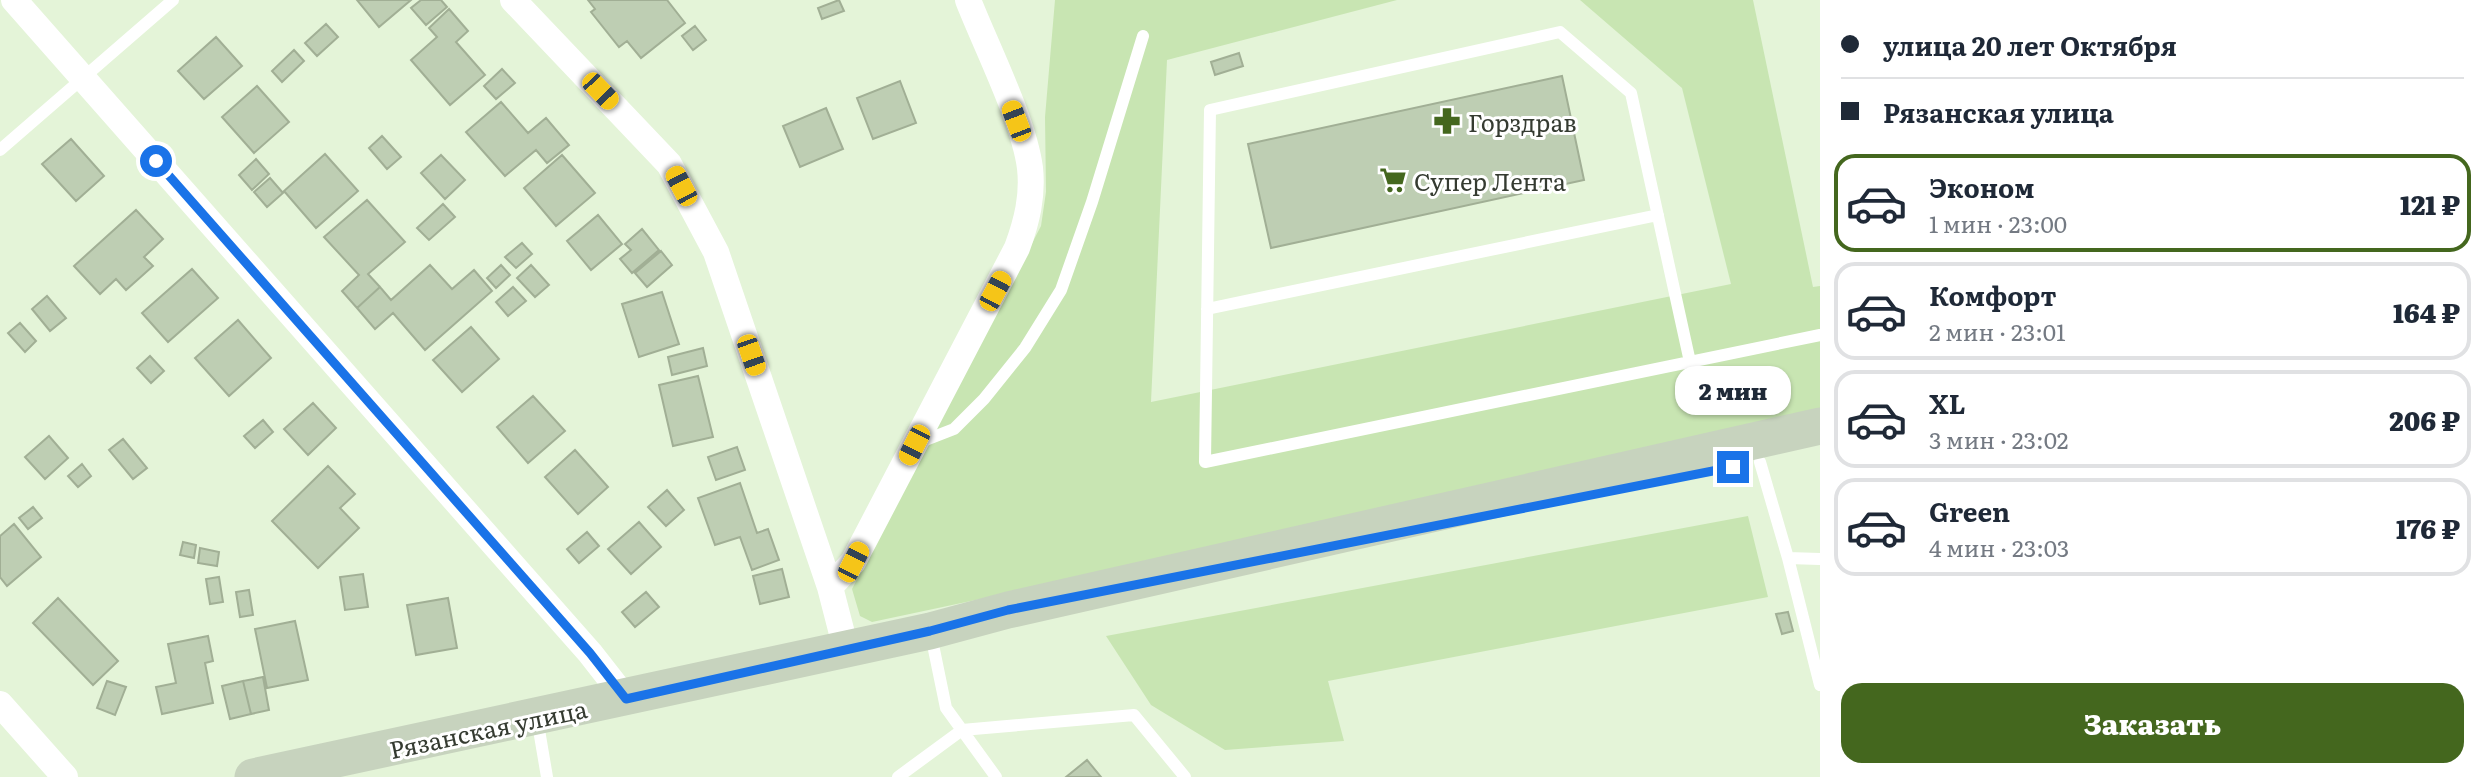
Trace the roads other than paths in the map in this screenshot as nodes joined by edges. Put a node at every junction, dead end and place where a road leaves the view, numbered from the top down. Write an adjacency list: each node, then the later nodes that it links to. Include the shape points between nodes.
1 (14, 0): 6 (street)
2 (173, 0): 6 (lane)
3 (513, 0): 18 (street, via 669,164 716,252)
4 (968, 0): 13 (street, via 1023,140 1030,167 1028,220)
5 (1143, 36): 13 (lane, via 1060,290 1025,348 984,399 954,429)
6 (84, 79): 7 (lane); 23 (street)
7 (0, 150)
8 (1658, 215): 9 (lane); 9 (lane, via 1631,93 1560,32 1210,110); 11 (lane)
9 (1207, 309): 11 (lane, via 1205,462)
10 (1820, 335): 11 (lane)
11 (1689, 362)
12 (1820, 426): 19 (main road, Рязанская улица)
13 (914, 445): 18 (street, via 853,562)
14 (1820, 449): 15 (main road, Рязанская улица)
15 (1760, 462): 16 (lane); 19 (main road, Рязанская улица)
16 (1788, 558): 17 (lane); 22 (lane)
17 (1820, 559)
18 (830, 587): 21 (street)
19 (1008, 610): 20 (main road, Рязанская улица)
20 (930, 631): 21 (main road, Рязанская улица); 26 (lane, via 946,708)
21 (846, 649): 23 (main road, Рязанская улица)
22 (1820, 685)
23 (626, 699): 25 (main road, Рязанская улица)
24 (0, 705): 27 (street)
25 (537, 717): 28 (main road, Рязанская улица); 29 (lane)
26 (962, 730): 30 (lane); 31 (lane); 32 (lane, via 1134,715)
27 (65, 777)
28 (253, 777)
29 (547, 777)
30 (898, 777)
31 (996, 777)
32 (1185, 777)

